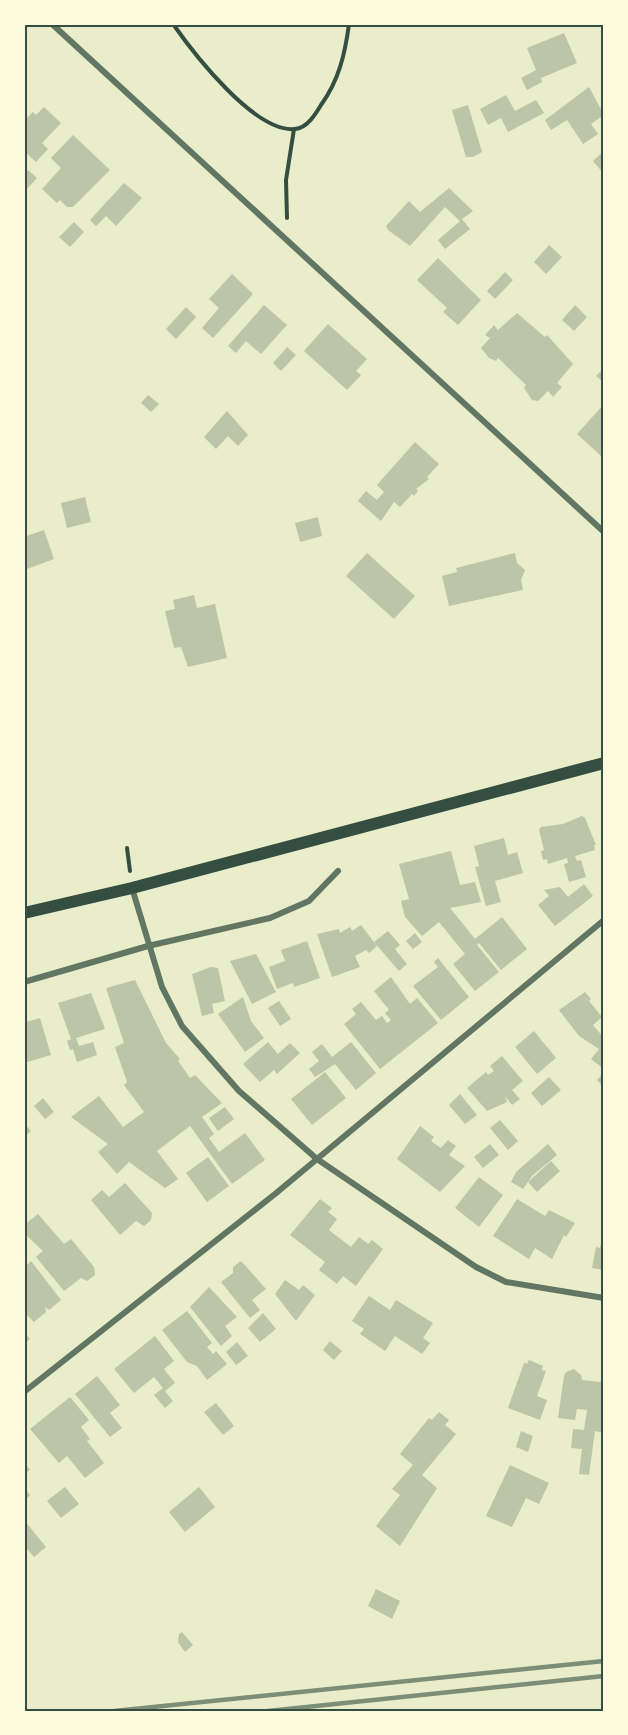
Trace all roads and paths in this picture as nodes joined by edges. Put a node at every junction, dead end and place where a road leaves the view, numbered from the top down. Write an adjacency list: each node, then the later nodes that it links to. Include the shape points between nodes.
1 (52, 24): 5 (street)
2 (173, 24): 4 (path, via 202,61 248,108 271,125)
3 (349, 24): 4 (path, via 338,75 307,124)
4 (294, 129): 5 (path, via 285,198)
5 (293, 244): 6 (street)
6 (604, 532)
7 (604, 763): 9 (main road)
8 (338, 871): 12 (street, via 309,902 270,918)
9 (132, 888): 10 (main road); 12 (street)
10 (24, 913)
11 (604, 920): 14 (street)
12 (148, 946): 13 (street); 14 (street, via 162,987 182,1026 239,1091)
13 (24, 982)
14 (317, 1159): 15 (street, via 476,1267 506,1282); 16 (street)
15 (604, 1298)
16 (24, 1392)

